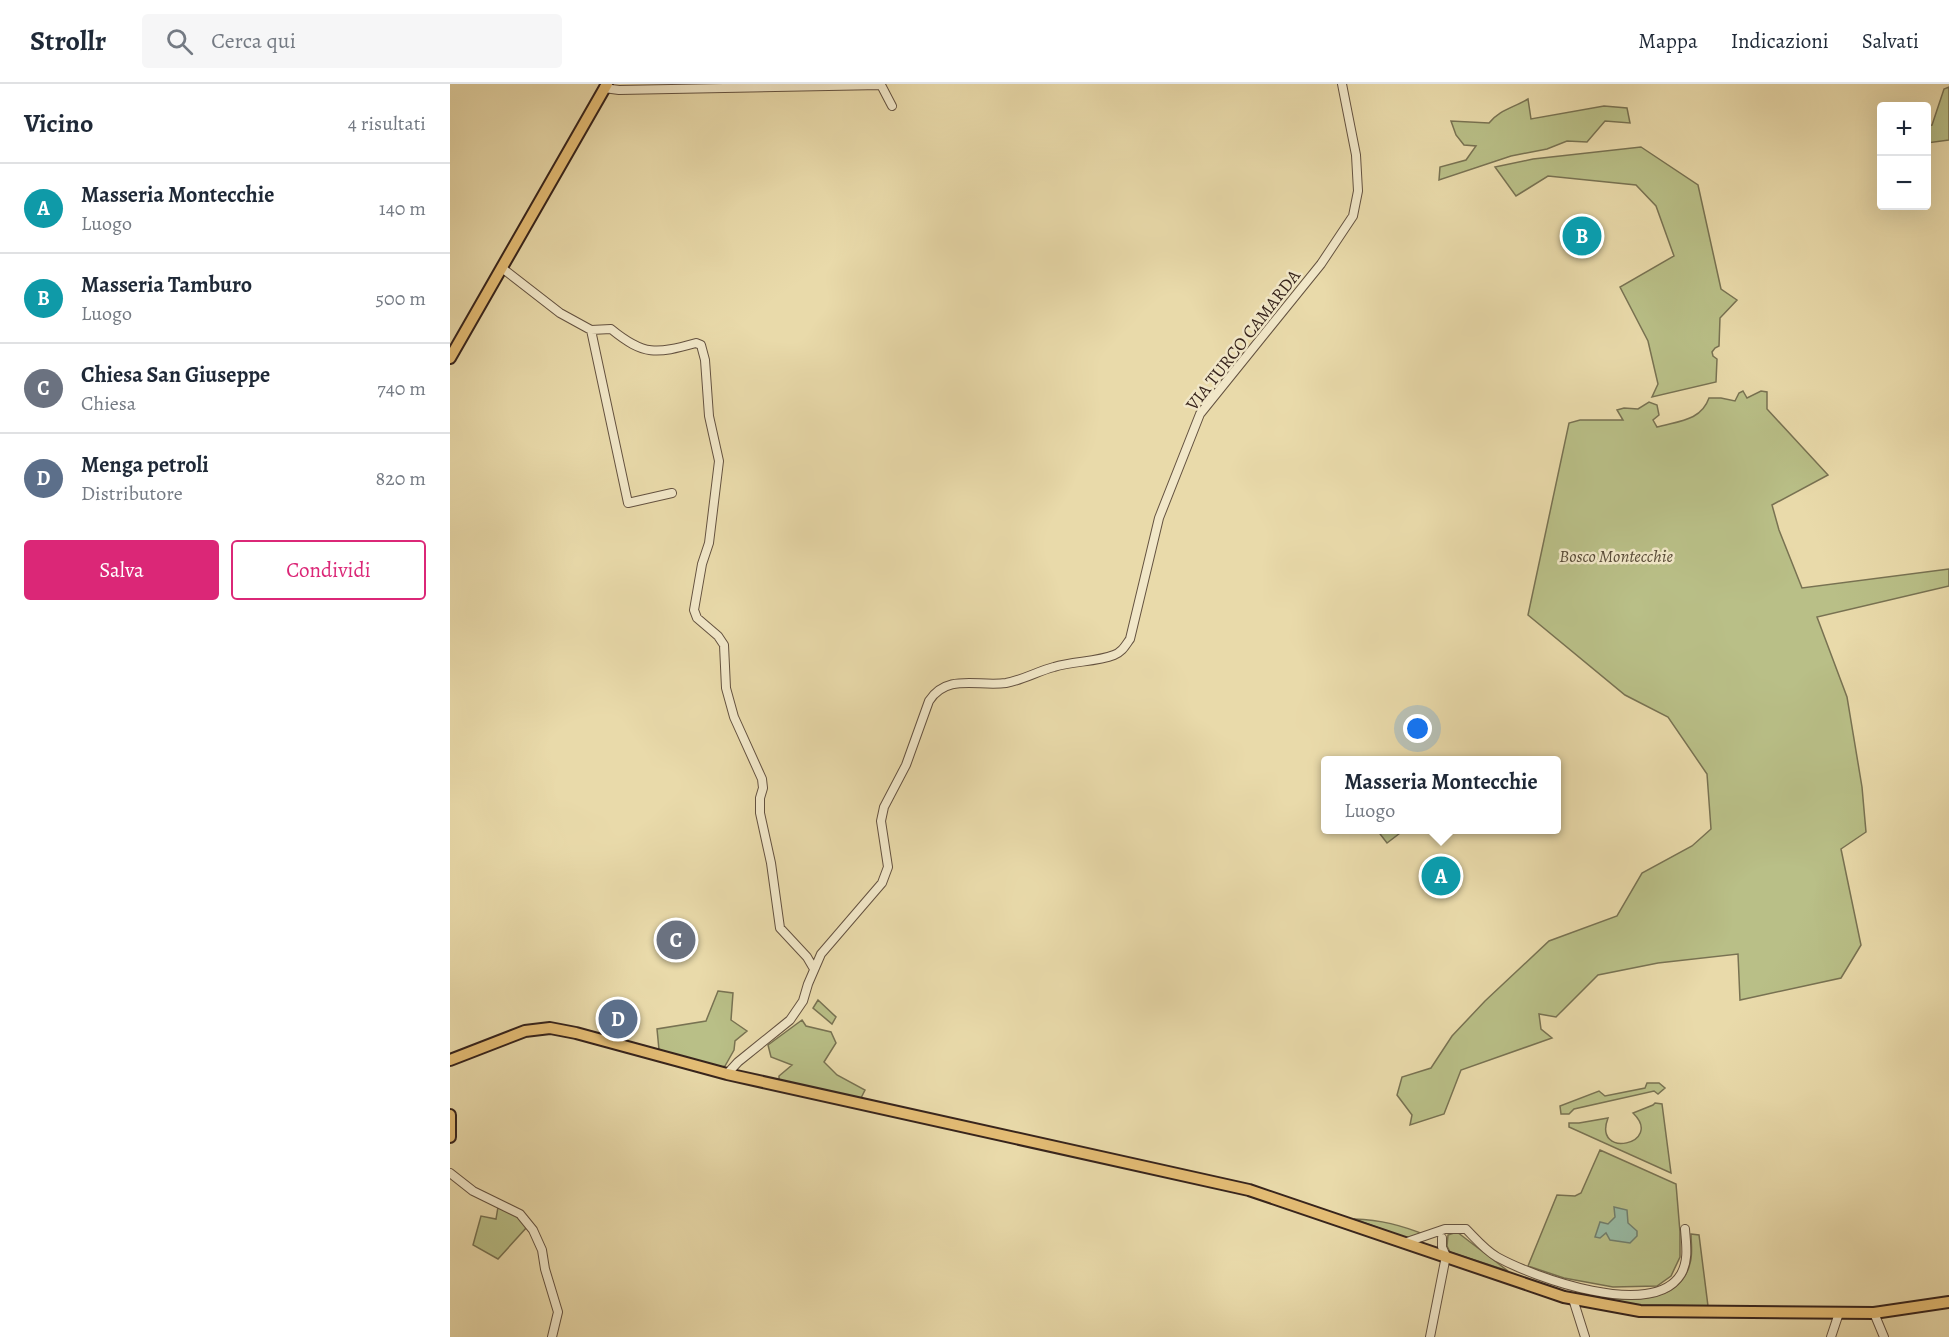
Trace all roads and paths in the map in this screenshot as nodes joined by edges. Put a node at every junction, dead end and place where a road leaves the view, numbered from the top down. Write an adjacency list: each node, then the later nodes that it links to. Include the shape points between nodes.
1 (1342, 84): 8 (street, VIA TURCO CAMARDA, via 1356,155 1358,191 1353,216 1321,264 1200,414 1159,518 1130,639 1114,655 1054,667 1018,681 954,683 934,694 906,765 884,807 881,821 887,873 869,900 820,954)
2 (605, 86): 3 (street, via 620,90 881,85); 4 (main road)
3 (892, 106)
4 (502, 268): 5 (street, via 560,313); 6 (main road)
5 (591, 330): 7 (street, via 628,503); 8 (street, via 611,329 640,349 657,351 696,342 701,345 719,461 709,543 694,610 724,645 726,688 732,711 762,779 760,813 780,928)
6 (450, 358)
7 (672, 493)
8 (814, 969): 12 (street, VIA TURCO CAMARDA, via 803,1001 790,1020)
9 (465, 1053): 10 (main road); 11 (main road); 12 (main road, via 525,1030 550,1028)
10 (450, 1055)
11 (450, 1060)
12 (727, 1074): 20 (main road, via 1249,1190)
13 (450, 1115): 14 (main road)
14 (450, 1137)
15 (450, 1173): 27 (street, via 473,1191 520,1214 533,1230 558,1312)
16 (1446, 1229): 17 (street, via 1466,1229 1494,1255 1535,1275 1601,1293 1624,1294 1659,1292 1681,1275 1685,1264); 18 (street); 19 (street)
17 (1685, 1229)
18 (1431, 1235): 20 (street); 21 (street)
19 (1442, 1238): 21 (street); 22 (street)
20 (1404, 1243): 21 (main road)
21 (1429, 1251): 22 (main road)
22 (1446, 1257): 23 (main road); 28 (street)
23 (1574, 1299): 25 (main road, via 1640,1311); 29 (street)
24 (1949, 1302): 26 (main road)
25 (1839, 1313): 26 (main road); 30 (street)
26 (1874, 1313): 31 (street)
27 (552, 1337)
28 (1430, 1337)
29 (1585, 1337)
30 (1831, 1337)
31 (1884, 1337)

